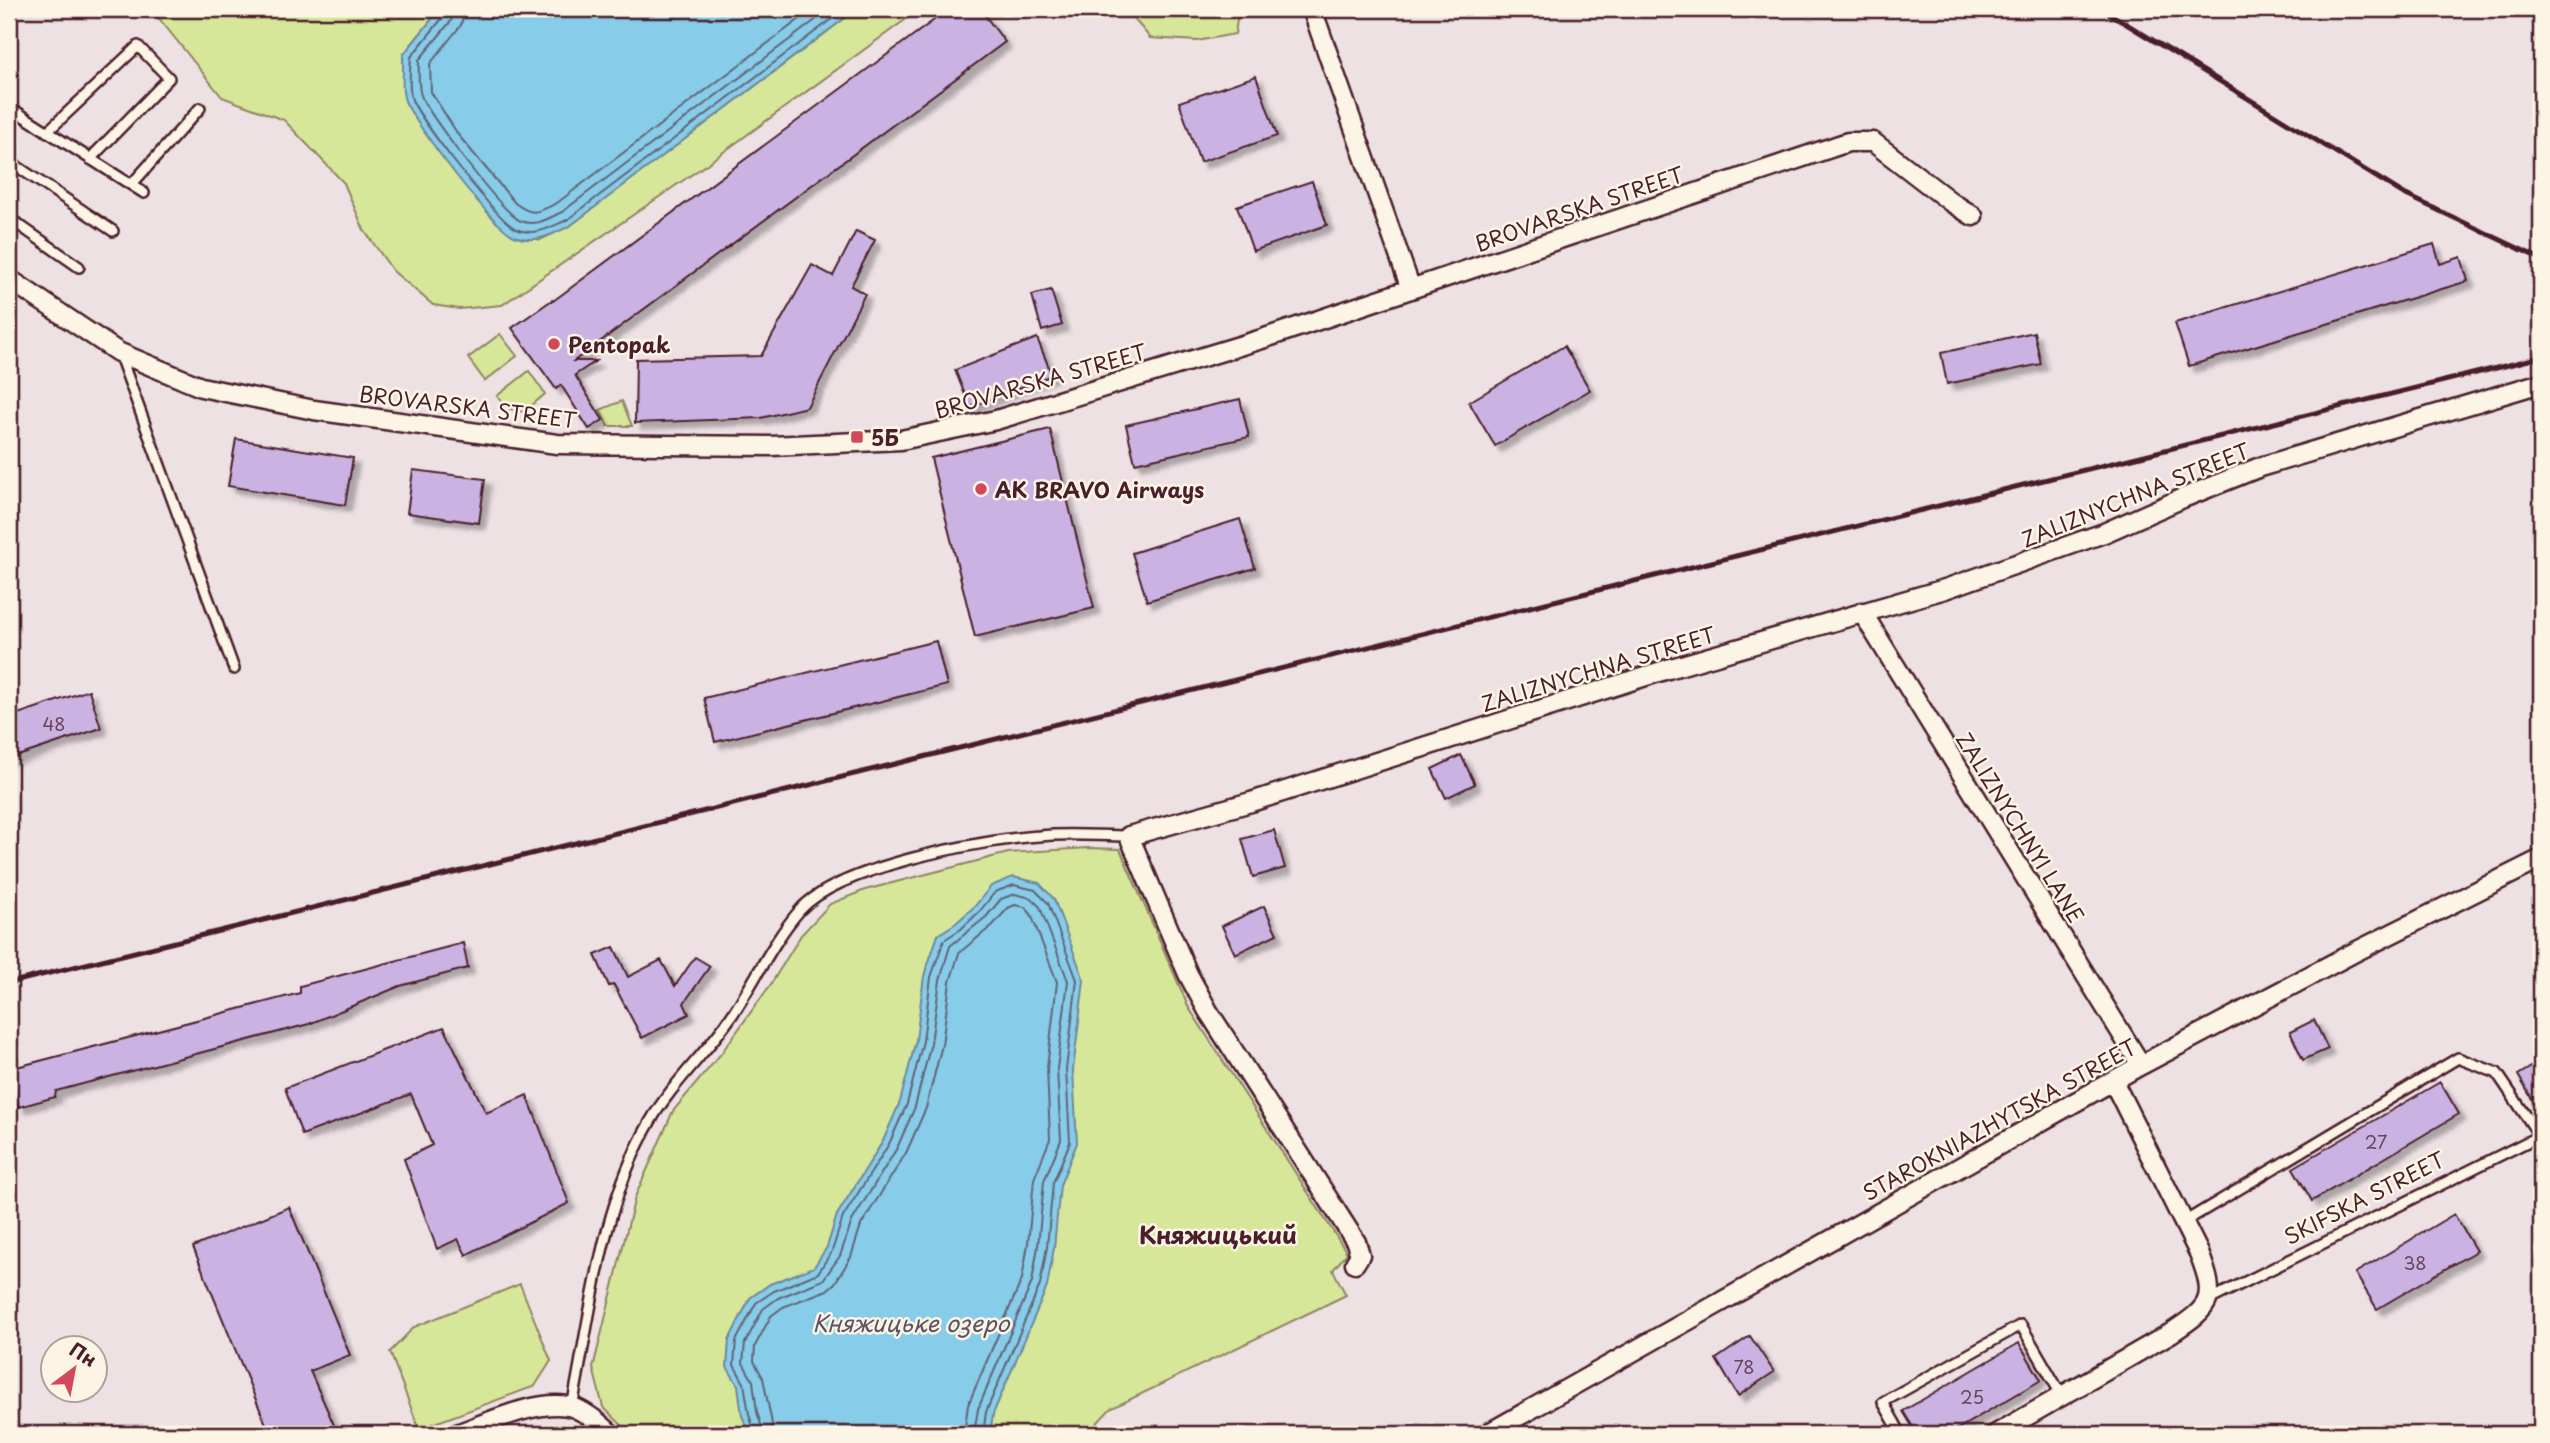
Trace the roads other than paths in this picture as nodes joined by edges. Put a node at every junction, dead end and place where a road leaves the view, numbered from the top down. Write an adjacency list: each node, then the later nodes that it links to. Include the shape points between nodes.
1 (14, 9): 3 (lane)
2 (1312, 9): 16 (street)
3 (9, 14)
4 (9, 107): 6 (lane)
5 (200, 108): 9 (lane)
6 (47, 131): 7 (lane); 7 (lane, via 138,46 169,78)
7 (90, 159): 9 (lane)
8 (9, 161): 13 (lane)
9 (131, 185): 10 (lane)
10 (144, 193)
11 (1973, 216): 16 (street, BROVARSKA STREET, via 1873,142 1848,142)
12 (9, 218): 14 (lane)
13 (113, 231)
14 (79, 267)
15 (9, 279): 17 (street, BROVARSKA STREET)
16 (1411, 289): 17 (street, BROVARSKA STREET, via 996,420 901,440 771,446 557,444 314,410 201,387)
17 (118, 352): 20 (lane)
18 (2541, 383): 19 (street, ZALIZNYCHNA STREET, via 2260,467 2027,562)
19 (1862, 612): 21 (street, ZALIZNYCHNA STREET); 23 (street, ZALIZNYCHNYI LANE)
20 (234, 670)
21 (1129, 836): 27 (street, via 1198,992 1356,1242 1360,1255); 30 (lane, via 1040,835 951,849 835,884 800,909 727,1023 665,1098 640,1140 607,1233)
22 (2541, 859): 23 (street, STAROKNIAZHYTSKA STREET)
23 (2141, 1065): 24 (street, STAROKNIAZHYTSKA STREET)
24 (2113, 1081): 26 (street); 33 (street, STAROKNIAZHYTSKA STREET)
25 (2540, 1135): 26 (lane, via 2497,1073 2458,1058); 28 (lane, SKIFSKA STREET)
26 (2184, 1222): 28 (street, via 2210,1281)
27 (1355, 1263)
28 (2207, 1301): 29 (street, SKIFSKA STREET, via 2195,1317)
29 (2062, 1396): 34 (lane, via 2021,1325 1883,1402); 35 (street, SKIFSKA STREET)
30 (572, 1407): 31 (street, via 521,1412); 32 (street)
31 (457, 1434)
32 (611, 1434)
33 (1487, 1434)
34 (1901, 1434)
35 (1996, 1434)

